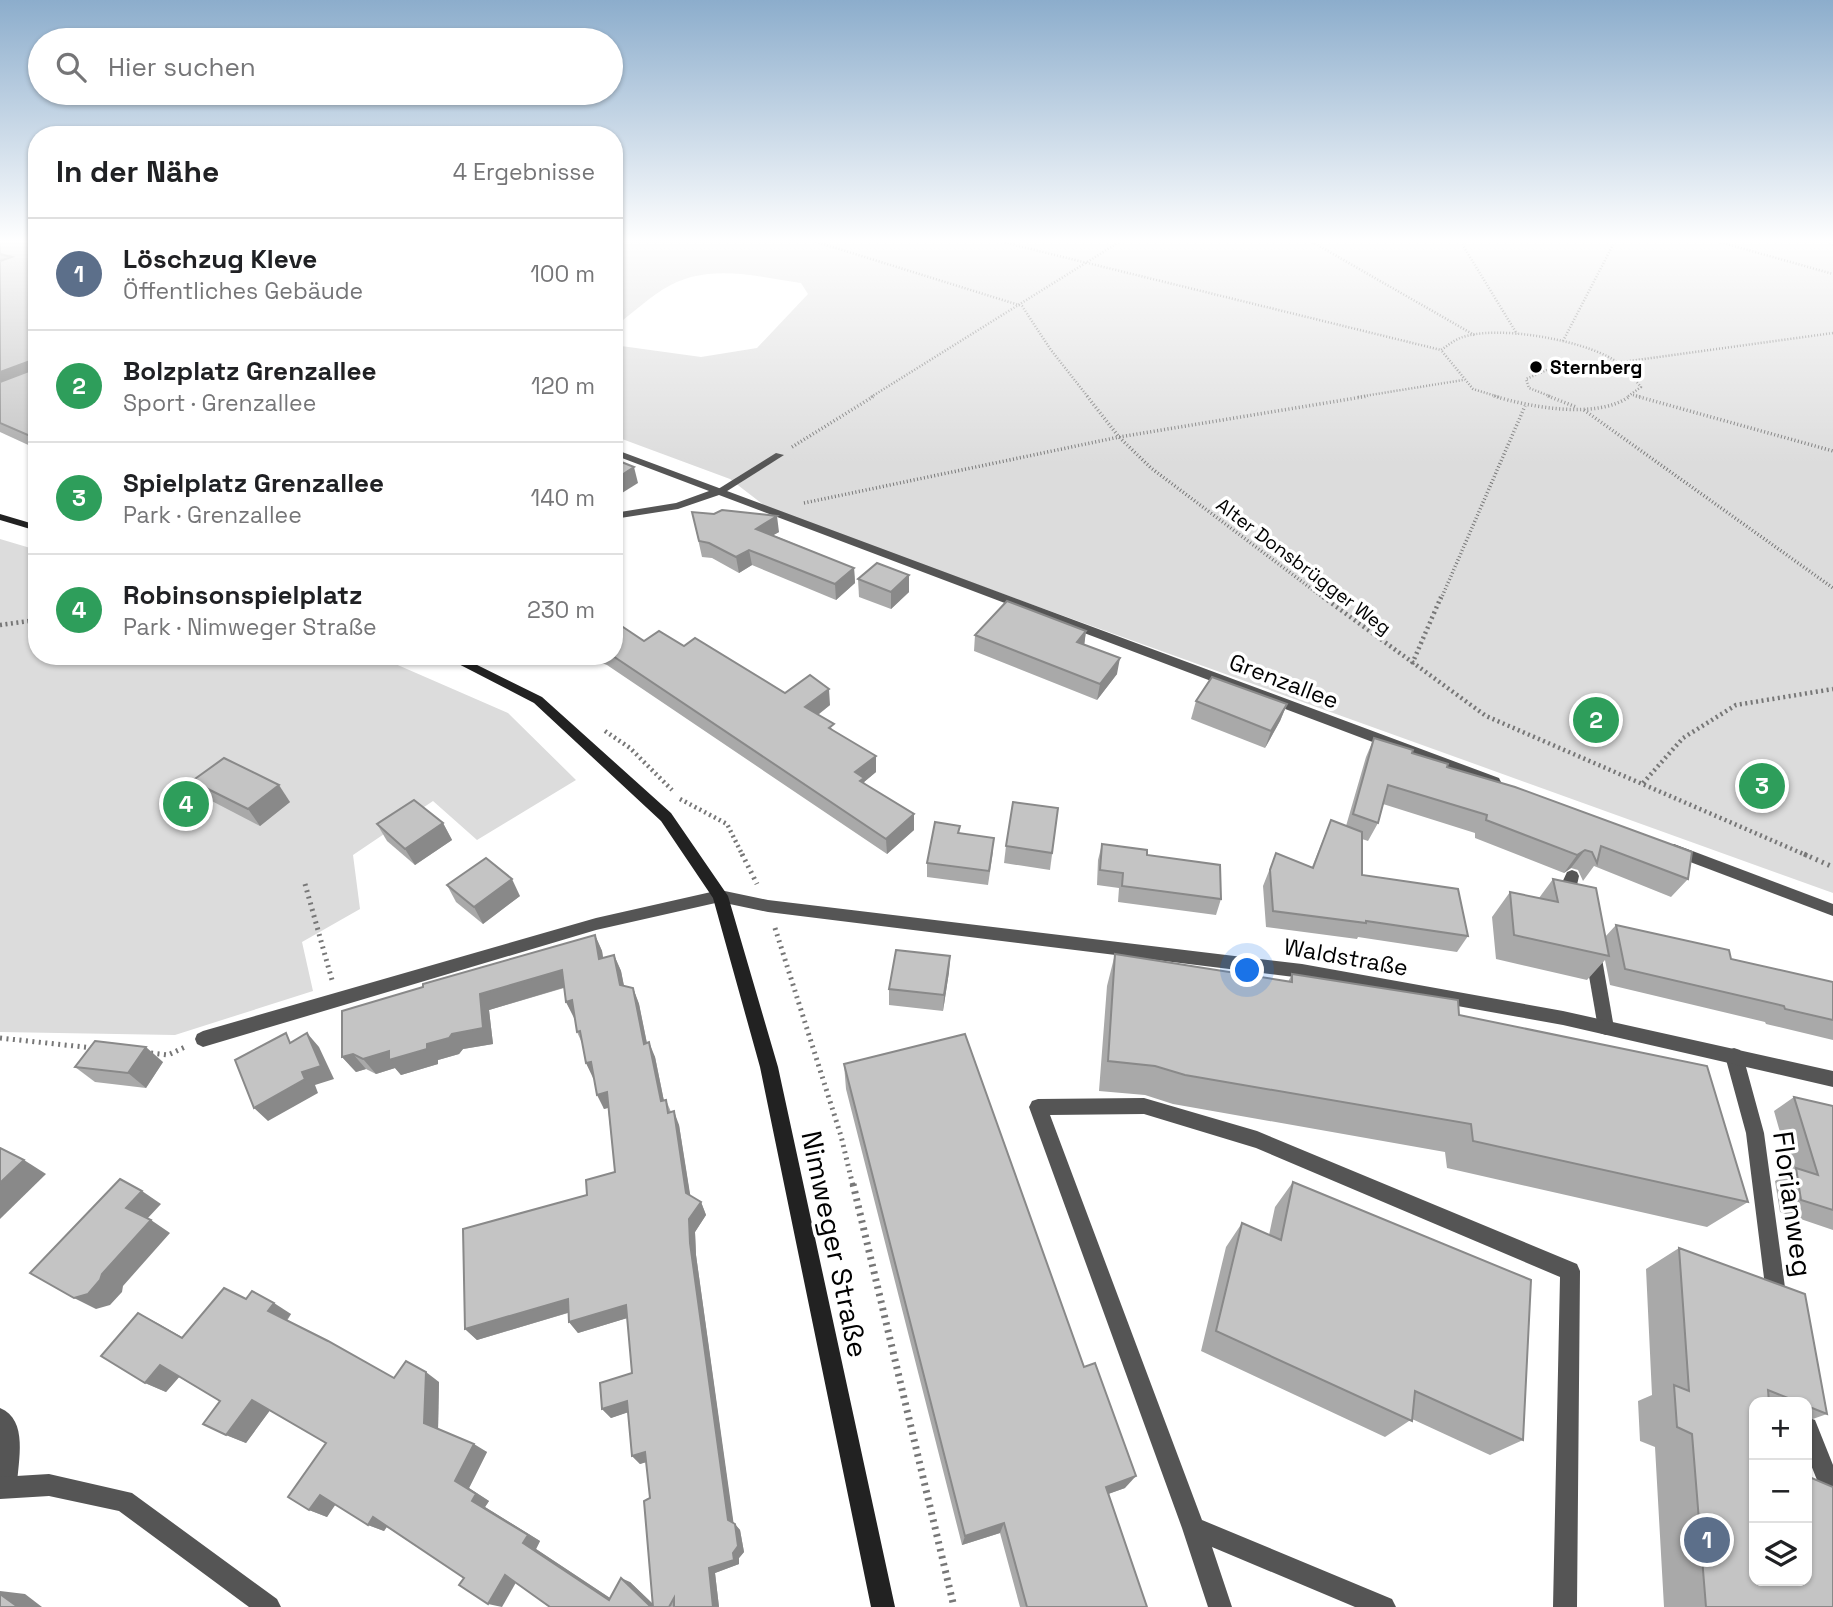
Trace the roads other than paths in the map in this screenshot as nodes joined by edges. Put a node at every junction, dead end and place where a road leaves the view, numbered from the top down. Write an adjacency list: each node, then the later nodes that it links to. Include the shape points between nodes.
1 (623, 455): 3 (street, Grenzallee)
2 (779, 455): 3 (street)
3 (720, 491): 4 (street, via 678,506); 8 (street, Grenzallee)
4 (623, 515)
5 (0, 517): 6 (main road)
6 (28, 525)
7 (467, 665): 11 (main road, Nimweger Straße, via 538,701 666,817)
8 (1509, 788)
9 (1665, 846): 13 (street)
10 (1572, 876): 12 (street, via 1569,885)
11 (720, 896): 15 (street, Waldstraße, via 768,906 1302,971); 16 (street, via 596,924); 26 (main road, Nimweger Straße, via 769,1067)
12 (1585, 910)
13 (1833, 910)
14 (1590, 936): 15 (street)
15 (1606, 1028): 17 (street, Waldstraße)
16 (202, 1039)
17 (1734, 1056): 18 (street, Waldstraße); 19 (street, Florianweg, via 1755,1133)
18 (1833, 1079)
19 (1778, 1315)
20 (0, 1419): 22 (street, via 8,1428)
21 (1812, 1440): 23 (street)
22 (3, 1487): 25 (street, via 49,1485 124,1501)
23 (1833, 1492)
24 (1194, 1528): 27 (street); 28 (street); 29 (street, via 1038,1107 1144,1106 1257,1140 1570,1271)
25 (270, 1607)
26 (883, 1607)
27 (1220, 1607)
28 (1384, 1607)
29 (1565, 1607)

